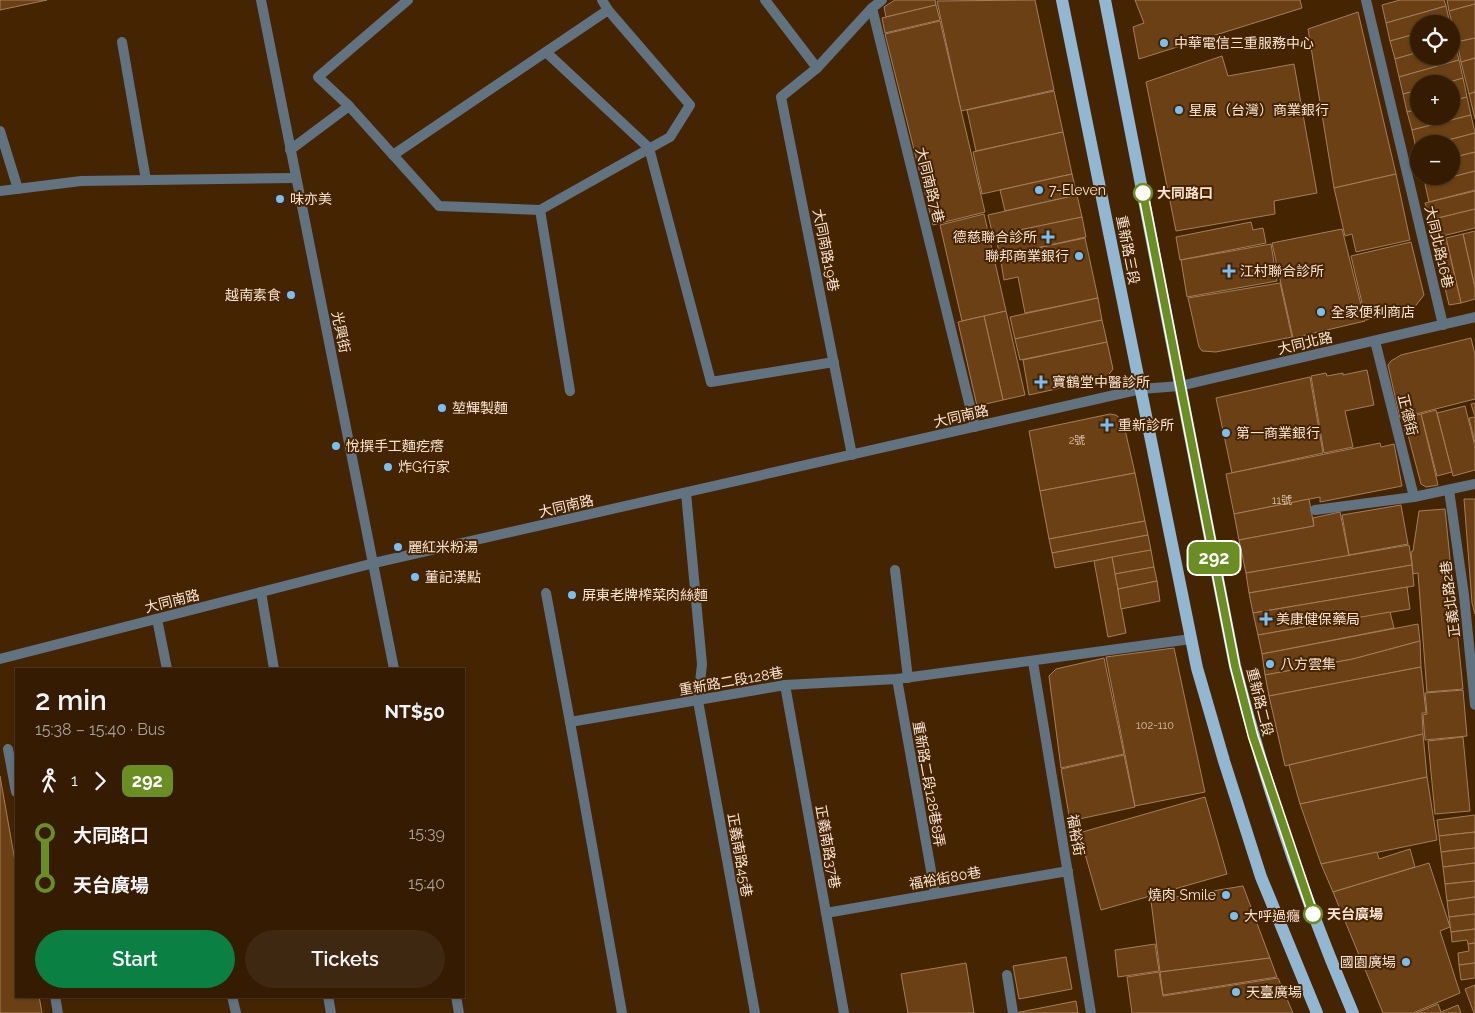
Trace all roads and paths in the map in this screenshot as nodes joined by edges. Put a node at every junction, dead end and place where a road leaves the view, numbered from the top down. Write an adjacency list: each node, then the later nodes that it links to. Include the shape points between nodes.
1 (261, 0): 17 (street, 光興街)
2 (408, 0): 14 (street, via 318,77)
3 (602, 0): 10 (street)
4 (765, 0): 13 (street)
5 (882, 0): 9 (street)
6 (1062, 0): 29 (main road, 重新路三段)
7 (1105, 0): 28 (main road, 重新路三段)
8 (1366, 0): 25 (street, 大同北路16巷)
9 (872, 8): 13 (street); 31 (street, 大同南路7巷)
10 (608, 10): 12 (street); 16 (street, via 690,105 670,137)
11 (122, 42): 20 (street)
12 (546, 52): 16 (street); 18 (street)
13 (817, 68): 27 (street, 大同南路19巷, via 781,97)
14 (348, 106): 17 (street); 18 (street)
15 (0, 131): 21 (street)
16 (650, 148): 23 (street); 27 (street, via 711,382)
17 (290, 150): 19 (street, 光興街)
18 (393, 156): 23 (street, via 439,206)
19 (295, 178): 20 (street); 38 (street, 光興街)
20 (146, 180): 21 (street, via 81,181)
21 (18, 189): 22 (street)
22 (0, 192)
23 (540, 210): 30 (street)
24 (1475, 317): 25 (street, 大同北路)
25 (1443, 325): 26 (street, 大同北路)
26 (1375, 341): 28 (street, 大同北路); 36 (street, 正德街)
27 (834, 362): 32 (street, 大同南路19巷)
28 (1180, 386): 29 (street, 大同北路); 75 (main road, 重新路二段, via 1235,666 1253,736 1302,886)
29 (1141, 389): 31 (street, 大同南路); 43 (main road)
30 (570, 391)
31 (975, 427): 32 (street, 大同南路)
32 (852, 455): 35 (street, 大同南路)
33 (1475, 484): 34 (street)
34 (1449, 490): 36 (street); 53 (street, 正義北路2巷)
35 (686, 493): 38 (street, 大同南路); 52 (street, 正義南路45巷, via 702,664)
36 (1414, 497): 37 (street)
37 (1316, 510)
38 (374, 563): 40 (street, 大同南路); 48 (street, 光興街)
39 (895, 570): 49 (street)
40 (261, 592): 42 (street, 大同南路); 47 (street)
41 (546, 594): 54 (street)
42 (157, 619): 44 (street, 大同南路); 46 (street)
43 (1191, 639): 45 (street, 重新路二段128巷); 74 (main road, via 1224,762 1261,877)
44 (0, 659)
45 (1033, 662): 49 (street, 重新路二段128巷); 57 (street, 福裕街)
46 (167, 668)
47 (274, 668)
48 (394, 668)
49 (908, 678): 50 (street, 重新路二段128巷)
50 (897, 679): 51 (street, 重新路二段128巷); 58 (street, 重新路二段128巷8弄)
51 (785, 685): 52 (street, 重新路二段128巷); 59 (street, 正義南路37巷)
52 (698, 701): 54 (street, 重新路二段128巷); 70 (street, 正義南路45巷)
53 (1475, 705)
54 (570, 722): 69 (street)
55 (8, 749): 56 (street)
56 (15, 787)
57 (1068, 871): 58 (street, 福裕街80巷); 73 (street, 福裕街)
58 (935, 893): 59 (street, 福裕街80巷)
59 (826, 913): 71 (street, 正義南路37巷)
60 (1007, 975): 72 (street)
61 (55, 998): 65 (street)
62 (232, 998): 66 (street)
63 (328, 998): 67 (street)
64 (456, 998): 68 (street)
65 (58, 1013)
66 (236, 1013)
67 (331, 1013)
68 (459, 1013)
69 (622, 1013)
70 (756, 1013)
71 (844, 1013)
72 (1013, 1013)
73 (1091, 1013)
74 (1317, 1013)
75 (1353, 1013)

